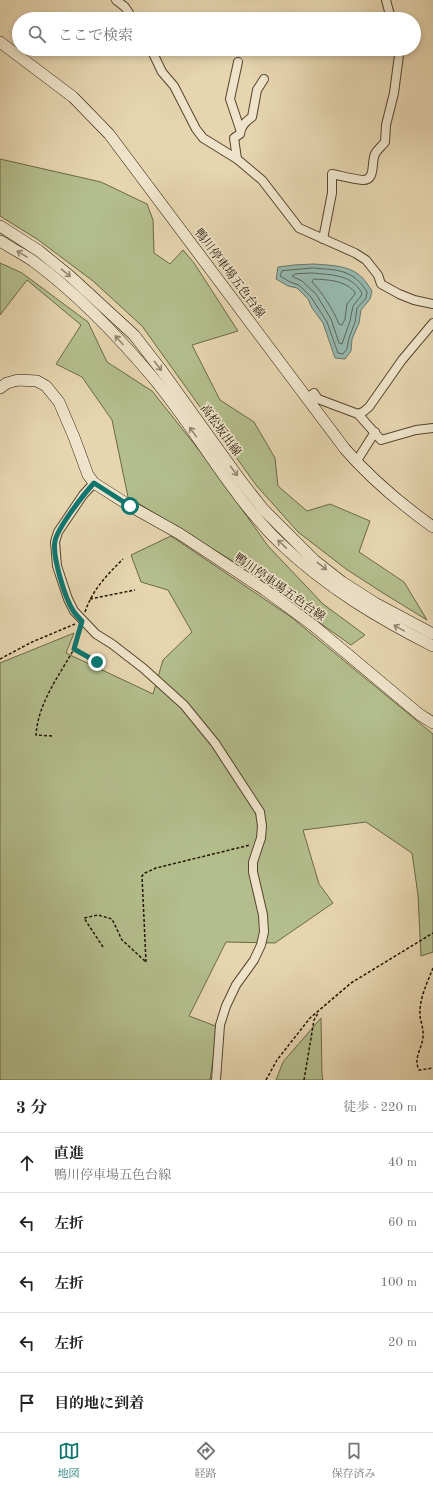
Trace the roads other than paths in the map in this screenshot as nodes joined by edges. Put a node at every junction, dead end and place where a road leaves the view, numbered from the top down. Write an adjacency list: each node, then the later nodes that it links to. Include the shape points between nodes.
1 (116, 0): 3 (street)
2 (386, 0): 4 (street)
3 (128, 12)
4 (389, 12)
5 (0, 42): 6 (main road, 鴨川停車場五色台線)
6 (12, 51)
7 (19, 56): 20 (main road, 鴨川停車場五色台線, via 73,97 109,134)
8 (154, 56): 13 (street, via 203,138)
9 (399, 56): 15 (street, via 386,125 386,142 375,154 373,171 365,180 332,174 332,194)
10 (238, 62): 12 (street, via 230,99)
11 (264, 79): 12 (street, via 257,90 252,116)
12 (240, 129): 13 (street, via 240,134 234,138)
13 (237, 159): 15 (street, via 262,180 299,228)
14 (0, 226): 27 (main road, 高松坂出線, one-way to 27, via 39,251 71,277 134,335 263,509 314,560 375,604)
15 (323, 239): 17 (street, via 366,260 378,275 381,284 414,300)
16 (0, 241): 28 (main road, 高松坂出線, one-way to 16, via 371,613 339,592 280,543 250,509 154,379 97,315 32,260)
17 (433, 304)
18 (433, 323): 21 (street, via 402,360 369,407)
19 (0, 388): 25 (main road, 鴨川停車場五色台線, via 18,380 37,381 46,386 59,402 88,475)
20 (307, 398): 21 (street, via 314,393 318,399); 24 (main road, 鴨川停車場五色台線)
21 (358, 414): 23 (street)
22 (433, 428): 23 (street, via 381,440)
23 (375, 432): 24 (street)
24 (356, 462): 26 (main road, 鴨川停車場五色台線, via 386,491)
25 (94, 483): 29 (main road, 鴨川停車場五色台線, via 180,534 265,590 314,626); 30 (street, via 58,532 55,542 57,566 74,611 96,634 143,668 184,705 215,743 260,812 261,838 253,862 253,872 263,915 264,932 254,960 236,985 226,1006 220,1025)
26 (433, 527)
27 (433, 634)
28 (433, 646)
29 (433, 723)
30 (216, 1080)

